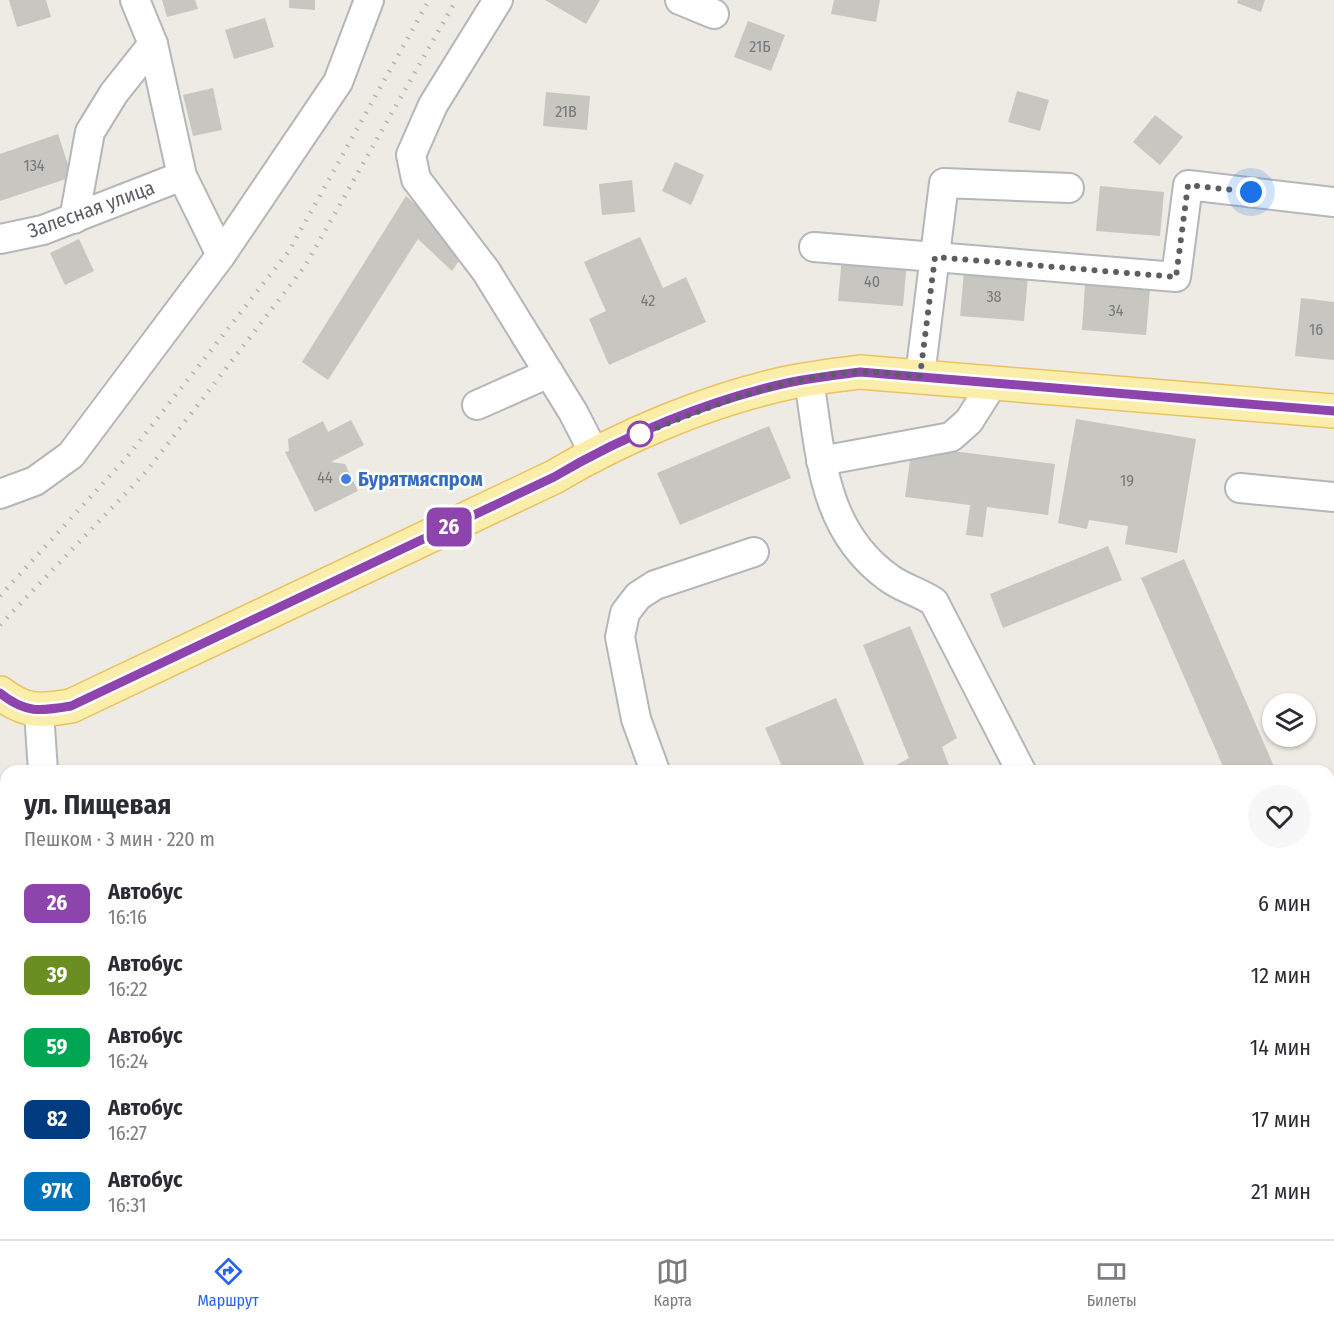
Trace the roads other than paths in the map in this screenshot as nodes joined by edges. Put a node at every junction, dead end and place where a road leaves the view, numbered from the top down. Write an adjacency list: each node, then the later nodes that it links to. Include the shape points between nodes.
1 (135, 0): 6 (street)
2 (369, 0): 13 (street, via 338,82)
3 (498, 0): 15 (street, via 433,105 411,155 416,179 486,271)
4 (680, 0): 5 (street)
5 (714, 14)
6 (153, 44): 7 (street); 10 (street, via 114,93 90,132)
7 (182, 176): 10 (street, Залесная улица); 13 (street)
8 (1069, 188): 14 (street, via 944,183)
9 (1334, 202): 14 (street, via 1188,185 1176,277)
10 (74, 219): 11 (street, Залесная улица)
11 (0, 239)
12 (814, 247): 14 (street)
13 (221, 255): 24 (street, via 71,455 35,481)
14 (935, 257): 16 (street)
15 (549, 373): 19 (street); 21 (street)
16 (920, 376): 17 (main road, via 860,372); 18 (main road)
17 (809, 380): 21 (main road, via 714,404); 22 (street)
18 (993, 382): 20 (main road); 22 (street, via 969,421 951,438)
19 (477, 405)
20 (1334, 411)
21 (594, 453): 28 (main road, via 554,477 71,706)
22 (821, 461): 31 (street, via 841,527 861,555 891,580 934,602)
23 (1240, 488): 25 (street)
24 (0, 495)
25 (1334, 497)
26 (754, 552): 30 (street, via 655,585 638,596 625,613 620,637 636,719)
27 (0, 693): 28 (main road, via 14,705)
28 (39, 712): 29 (street)
29 (43, 765)
30 (653, 765)
31 (1018, 765)

